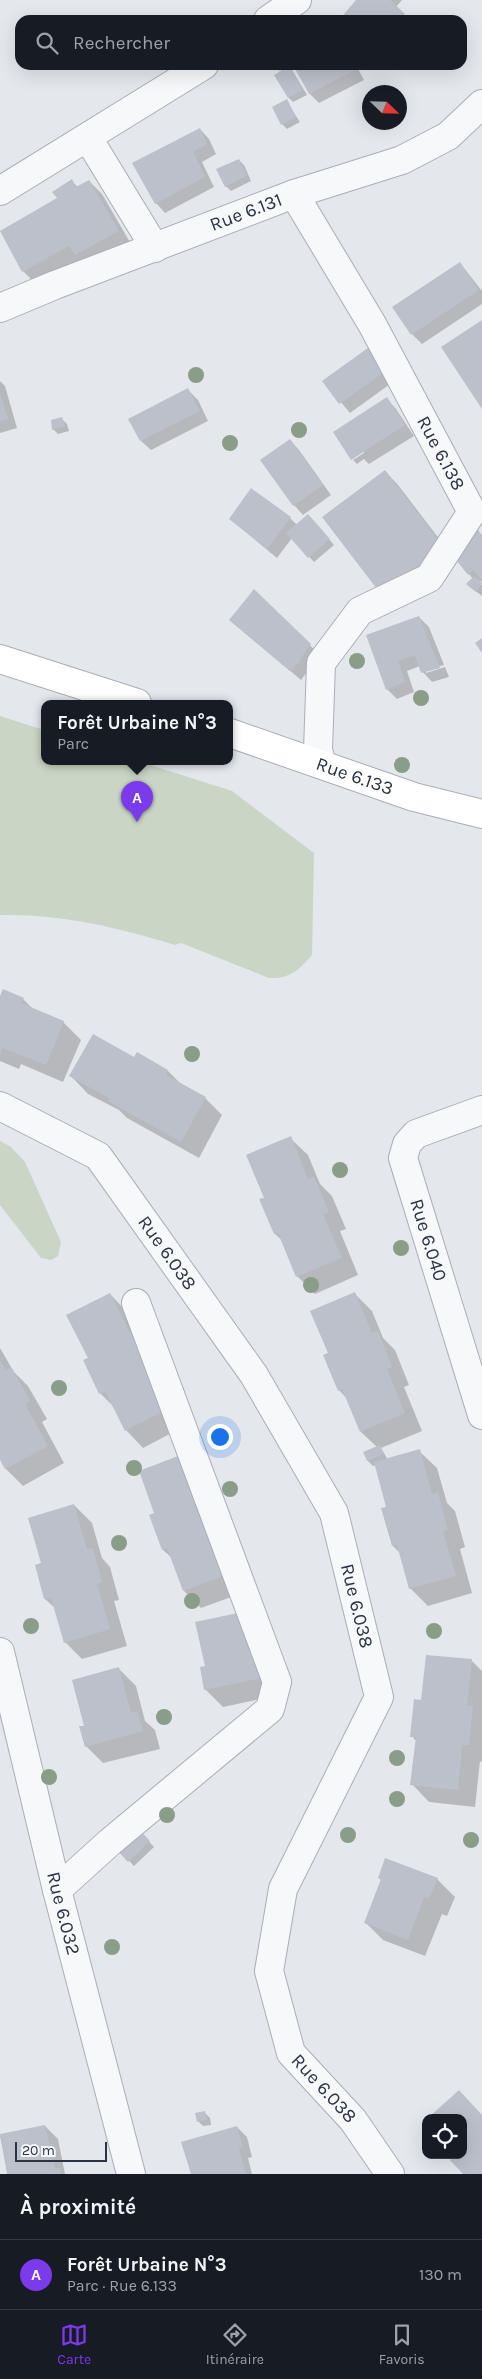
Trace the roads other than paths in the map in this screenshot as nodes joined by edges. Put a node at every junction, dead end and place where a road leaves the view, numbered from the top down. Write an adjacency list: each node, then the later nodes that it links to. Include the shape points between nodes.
1 (297, 0): 2 (street)
2 (275, 15)
3 (196, 70): 5 (street)
4 (482, 104): 7 (street, Rue 6.131, via 448,136 402,160)
5 (88, 138): 6 (street); 8 (street)
6 (0, 191)
7 (294, 194): 8 (street, Rue 6.131); 13 (street, Rue 6.138, via 372,324 472,512 429,578 360,611 321,663 318,750)
8 (155, 248): 9 (street, Rue 6.131, via 55,284)
9 (0, 308)
10 (0, 660): 11 (street)
11 (127, 700)
12 (233, 734): 13 (street, Rue 6.133)
13 (322, 764): 14 (street, Rue 6.133, via 414,797)
14 (482, 814)
15 (0, 1106): 22 (street, Rue 6.038, via 98,1156 254,1374 334,1513 379,1697 283,1889 269,1971 291,2053 353,2120)
16 (482, 1110): 18 (street, Rue 6.040, via 416,1134 407,1144 403,1158)
17 (136, 1303): 20 (street, via 276,1682 270,1709)
18 (482, 1415)
19 (0, 1652): 20 (street, Rue 6.032)
20 (57, 1890): 21 (street, Rue 6.032)
21 (131, 2174)
22 (390, 2174)

